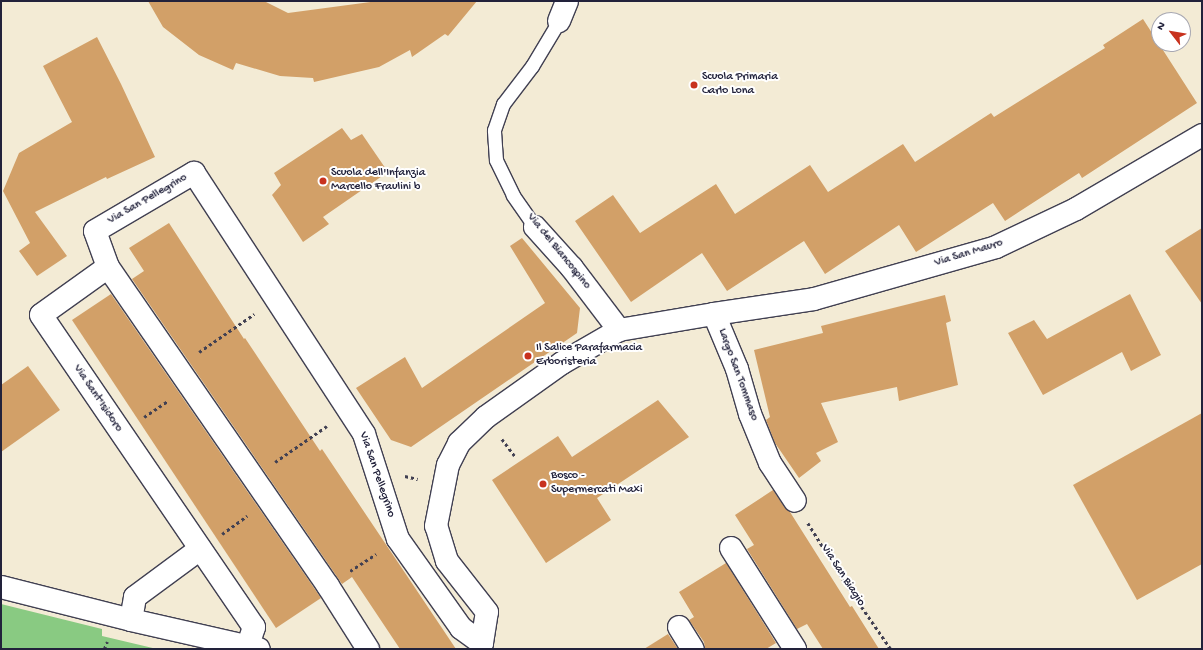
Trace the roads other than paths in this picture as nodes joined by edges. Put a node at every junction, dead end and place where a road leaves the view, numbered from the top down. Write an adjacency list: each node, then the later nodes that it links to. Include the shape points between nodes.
1 (568, 1): 2 (street, Via del Biancospino)
2 (560, 22): 4 (lane, Via del Biancospino, via 532,66 503,104 494,130 496,160 513,195)
3 (1202, 135): 6 (street, Via San Mauro, via 1076,209 996,247 814,299)
4 (535, 227): 7 (street, Via del Biancospino, via 572,268)
5 (108, 267): 10 (street, Via Sant'Isidoro, via 41,315); 14 (street, Via San Pellegrino, via 95,231 194,173 364,434 398,539 461,628); 16 (street, Via San Pellegrino, via 328,586)
6 (714, 314): 7 (street, Largo San Tommaso); 8 (street, Largo San Tommaso, via 737,369 750,414 770,462)
7 (619, 330): 14 (street, Largo San Tommaso, via 562,363 486,416 459,443 448,464 436,526 447,561 487,612)
8 (795, 501)
9 (731, 548): 18 (street)
10 (200, 549): 12 (street, via 135,597); 15 (street, Via Sant'Isidoro, via 254,627)
11 (1, 587): 12 (street, Via Sant'Isidoro)
12 (131, 620): 15 (street, Via Sant'Isidoro)
13 (679, 627): 17 (street)
14 (486, 647)
15 (254, 648)
16 (368, 649)
17 (693, 649)
18 (795, 649)

